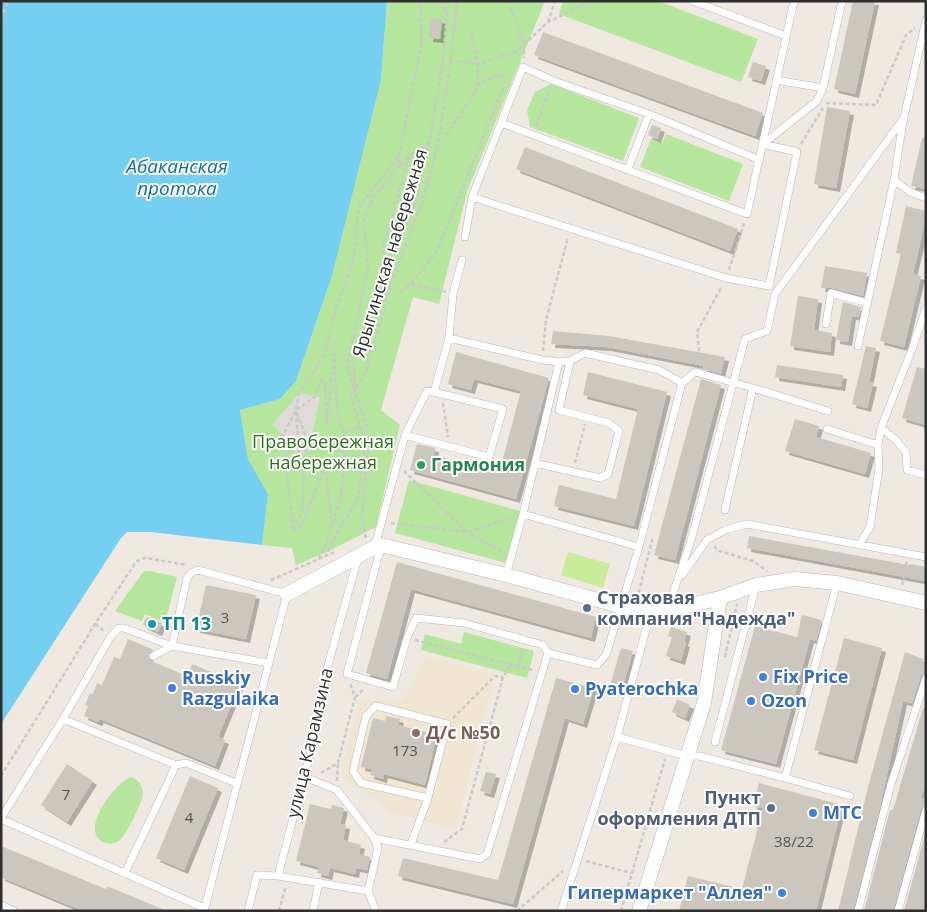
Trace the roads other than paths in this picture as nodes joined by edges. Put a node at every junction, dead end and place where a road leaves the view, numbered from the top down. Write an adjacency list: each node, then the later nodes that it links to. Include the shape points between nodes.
1 (693, 1): 5 (lane)
2 (794, 1): 5 (lane)
3 (842, 1): 7 (lane)
4 (923, 27): 9 (lane)
5 (786, 36): 6 (lane)
6 (776, 80): 7 (lane); 11 (lane)
7 (823, 88): 11 (lane, via 817,101)
8 (649, 114): 10 (lane, via 523,67); 12 (lane); 13 (lane)
9 (903, 119): 14 (lane); 27 (lane, via 775,294 767,331 745,338)
10 (501, 123): 13 (lane); 15 (lane)
11 (763, 144): 12 (lane); 15 (lane, via 796,152 769,286 726,278)
12 (760, 160): 13 (lane, via 747,214)
13 (628, 169)
14 (894, 180): 16 (lane, via 910,192); 19 (lane)
15 (472, 197): 17 (lane)
16 (926, 198)
17 (465, 237)
18 (462, 260): 22 (lane, via 453,294)
19 (868, 303): 21 (lane, via 831,293); 23 (lane)
20 (926, 308): 31 (lane)
21 (826, 324)
22 (449, 338): 25 (lane); 29 (lane)
23 (858, 346)
24 (570, 361): 25 (lane); 26 (lane, via 585,353 659,370); 35 (lane, via 559,410 609,424 619,431 608,474 600,478)
25 (559, 362): 35 (lane)
26 (682, 383): 27 (lane, via 695,372); 41 (lane)
27 (733, 383): 28 (lane); 45 (lane, via 692,540)
28 (753, 388): 30 (lane); 37 (lane)
29 (438, 393): 33 (lane, via 427,391); 33 (lane, via 503,409 489,457)
30 (828, 411)
31 (881, 428): 34 (lane); 36 (lane, via 906,452 907,470)
32 (826, 429): 34 (lane)
33 (405, 435): 39 (lane)
34 (878, 445): 40 (lane, via 879,469 870,527)
35 (535, 463): 38 (lane)
36 (926, 475)
37 (725, 510)
38 (523, 514): 41 (lane); 44 (lane)
39 (374, 544): 42 (street); 44 (street); 55 (lane, via 347,674 393,687 416,618 464,623 526,639 543,645)
40 (859, 545): 43 (lane); 45 (lane, via 747,524 725,530 707,540)
41 (639, 547): 51 (lane)
42 (359, 555): 48 (street); 64 (lane, улица Карамзина, via 326,672 322,708)
43 (926, 557)
44 (506, 575): 51 (street)
45 (677, 581): 52 (lane)
46 (837, 583): 47 (street, via 794,579); 50 (street); 65 (lane)
47 (756, 585): 49 (street); 61 (lane)
48 (288, 594): 54 (lane, via 198,570 191,573 187,578); 57 (lane)
49 (720, 598): 52 (street); 62 (street, via 704,703)
50 (926, 603)
51 (628, 608): 53 (street); 55 (lane, via 606,656 597,666)
52 (667, 610): 53 (street)
53 (651, 611): 60 (lane)
54 (172, 646): 56 (lane); 57 (lane); 59 (lane, via 119,628 111,636)
55 (548, 653): 72 (lane, via 487,854 480,859)
56 (153, 656)
57 (268, 663): 66 (lane)
58 (926, 678): 85 (lane, via 891,784)
59 (63, 719): 63 (lane); 70 (lane)
60 (617, 737): 62 (lane); 83 (lane)
61 (715, 742)
62 (687, 756): 65 (lane, via 699,756); 84 (street)
63 (176, 765): 66 (lane, via 186,763); 73 (lane)
64 (305, 777): 71 (lane, via 337,790); 74 (lane, улица Карамзина)
65 (784, 778): 67 (lane)
66 (236, 783): 78 (lane)
67 (850, 796)
68 (428, 798): 68 (lane, via 447,724 376,706 366,716 353,771 361,784); 72 (lane)
69 (926, 810): 86 (lane)
70 (1, 818): 73 (lane)
71 (374, 838): 72 (lane); 76 (lane, via 378,848)
72 (411, 844)
73 (125, 873): 78 (lane)
74 (278, 876): 75 (lane); 80 (lane, via 256,876)
75 (318, 882): 76 (lane); 81 (lane)
76 (368, 891): 82 (lane)
77 (1, 905): 79 (lane)
78 (204, 909)
79 (14, 911)
80 (248, 911)
81 (313, 911)
82 (376, 911)
83 (561, 911)
84 (639, 911)
85 (858, 911)
86 (898, 911)

